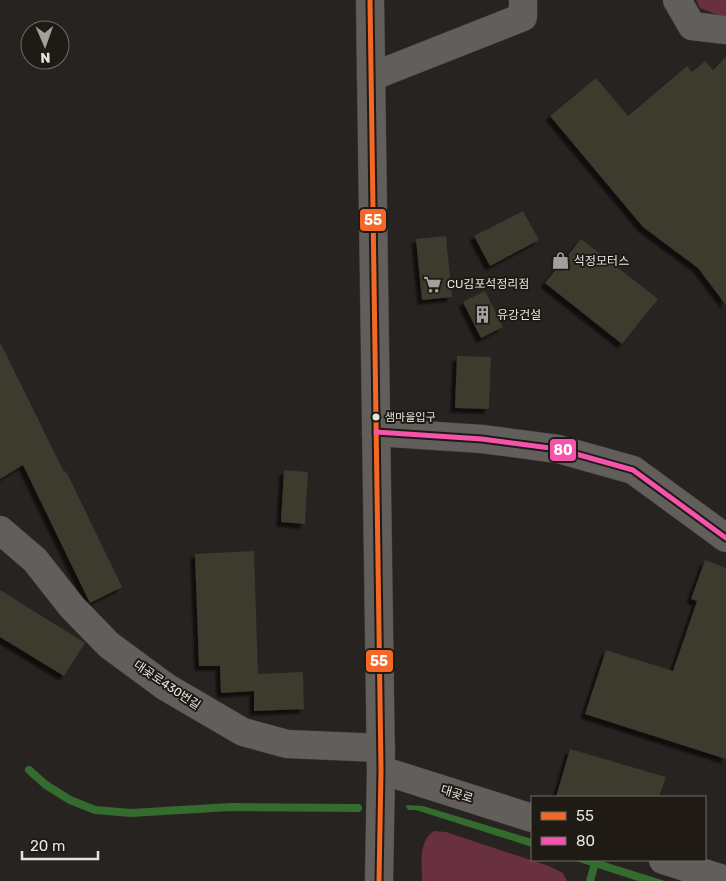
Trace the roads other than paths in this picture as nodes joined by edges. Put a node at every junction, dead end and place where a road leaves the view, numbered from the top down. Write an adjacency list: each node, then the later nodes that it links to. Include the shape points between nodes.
1 (370, 0): 5 (street)
2 (523, 0): 5 (street, via 524,17)
3 (677, 0): 4 (street, via 692,26)
4 (726, 30)
5 (371, 77): 6 (street)
6 (376, 432): 8 (street, via 558,449 633,470); 9 (street)
7 (0, 530): 9 (street, 대곶로430번길, via 35,560 72,607 109,645 166,687 243,732 287,744)
8 (726, 538)
9 (381, 759): 10 (street, 대곶로); 13 (street)
10 (531, 818)
11 (665, 861): 12 (street)
12 (726, 880)
13 (379, 881)

